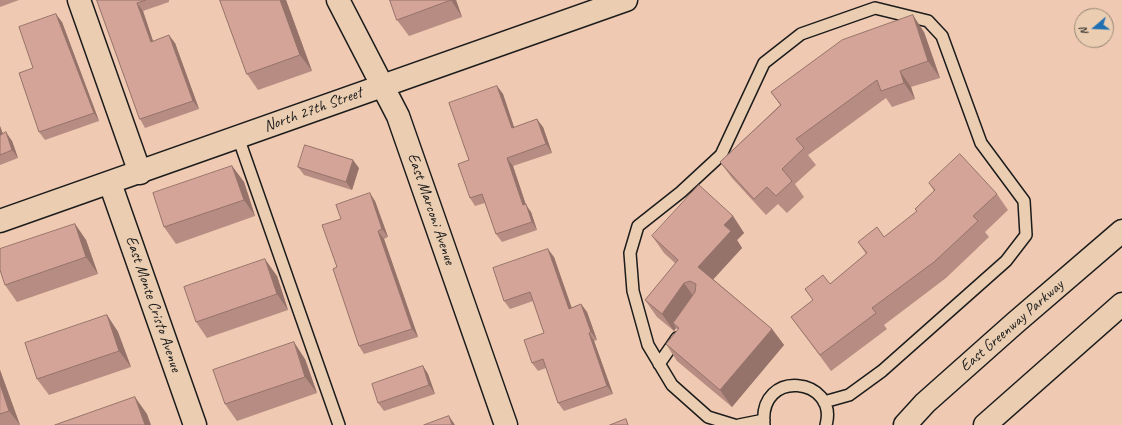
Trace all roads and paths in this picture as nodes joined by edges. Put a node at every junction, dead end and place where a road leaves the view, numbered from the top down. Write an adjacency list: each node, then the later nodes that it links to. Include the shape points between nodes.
1 (79, 0): 6 (street)
2 (338, 0): 4 (street, East Marconi Avenue)
3 (626, 0): 4 (street, North 27th Street)
4 (383, 85): 5 (street, North 27th Street); 17 (street, East Marconi Avenue, via 398,116)
5 (238, 137): 6 (street, North 27th Street); 16 (lane)
6 (140, 173): 7 (street, North 27th Street)
7 (110, 183): 8 (street, North 27th Street); 15 (street, East Monte Cristo Avenue)
8 (0, 221)
9 (1122, 231): 21 (street, East Greenway Parkway, via 925,403)
10 (1122, 304): 22 (street)
11 (684, 328): 12 (lane)
12 (659, 364): 13 (lane, via 648,345 633,290 630,253 638,226 681,192 721,155 764,63 801,34 875,8 928,21 942,36 981,144 1024,201 1026,235 1006,261 882,370 849,395); 18 (lane, via 672,385 708,417)
13 (824, 402): 14 (lane, via 809,388 788,385 771,396 766,404); 20 (lane, via 827,412)
14 (764, 423): 19 (lane)
15 (195, 425)
16 (340, 425)
17 (506, 425)
18 (734, 425)
19 (739, 425)
20 (826, 425)
21 (905, 425)
22 (985, 425)

